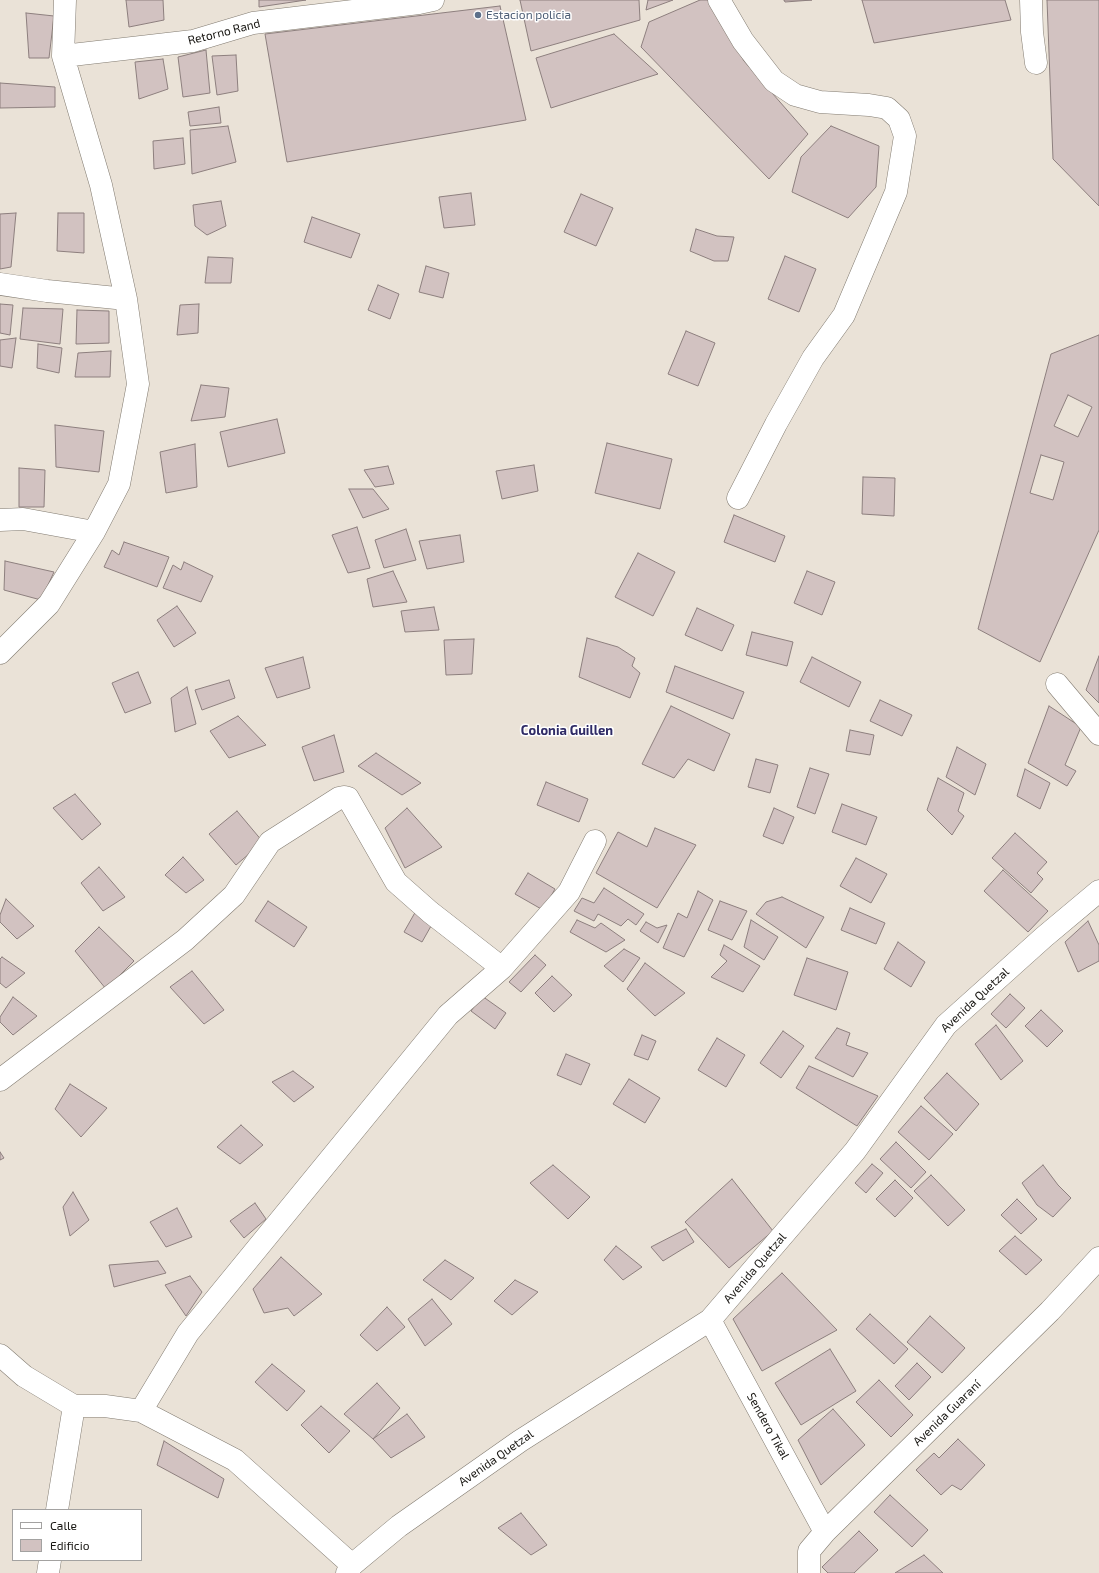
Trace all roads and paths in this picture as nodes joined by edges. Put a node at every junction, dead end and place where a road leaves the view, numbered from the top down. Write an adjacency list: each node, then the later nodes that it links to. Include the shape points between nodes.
1 (64, 0): 5 (street)
2 (433, 0): 5 (street, Retorno Rand, via 253,23 193,41)
3 (719, 0): 9 (street, via 743,41 774,81 795,95 820,102 887,108 899,118 905,136 896,192 844,314 812,358)
4 (1031, 0): 6 (street)
5 (63, 56): 8 (street, via 101,185)
6 (1036, 63)
7 (0, 284): 8 (street)
8 (126, 299): 11 (street, via 138,384 119,484)
9 (738, 498)
10 (0, 520): 11 (street, via 23,519)
11 (94, 532): 12 (street, via 49,604)
12 (0, 653)
13 (1057, 684): 14 (street)
14 (1099, 734)
15 (595, 841): 17 (street, via 569,892)
16 (1099, 892): 20 (street, Avenida Quetzal, via 1044,937 946,1025 855,1152)
17 (502, 968): 18 (street, via 396,882 348,798 339,798 270,842 234,895 185,940); 23 (street, via 448,1015 293,1204 188,1333)
18 (0, 1080)
19 (1099, 1258): 25 (street, Avenida Guaraní, via 1044,1317)
20 (710, 1320): 25 (street, Sendero Tikal); 27 (street, Avenida Quetzal, via 520,1441 399,1526)
21 (0, 1355): 22 (street, via 24,1376)
22 (74, 1406): 23 (street, via 105,1406); 24 (street)
23 (141, 1411): 27 (street, via 235,1460)
24 (57, 1509)
25 (825, 1532): 29 (street, Avenida Guaraní, via 809,1551)
26 (50, 1561): 28 (street)
27 (349, 1569)
28 (48, 1573)
29 (810, 1573)

